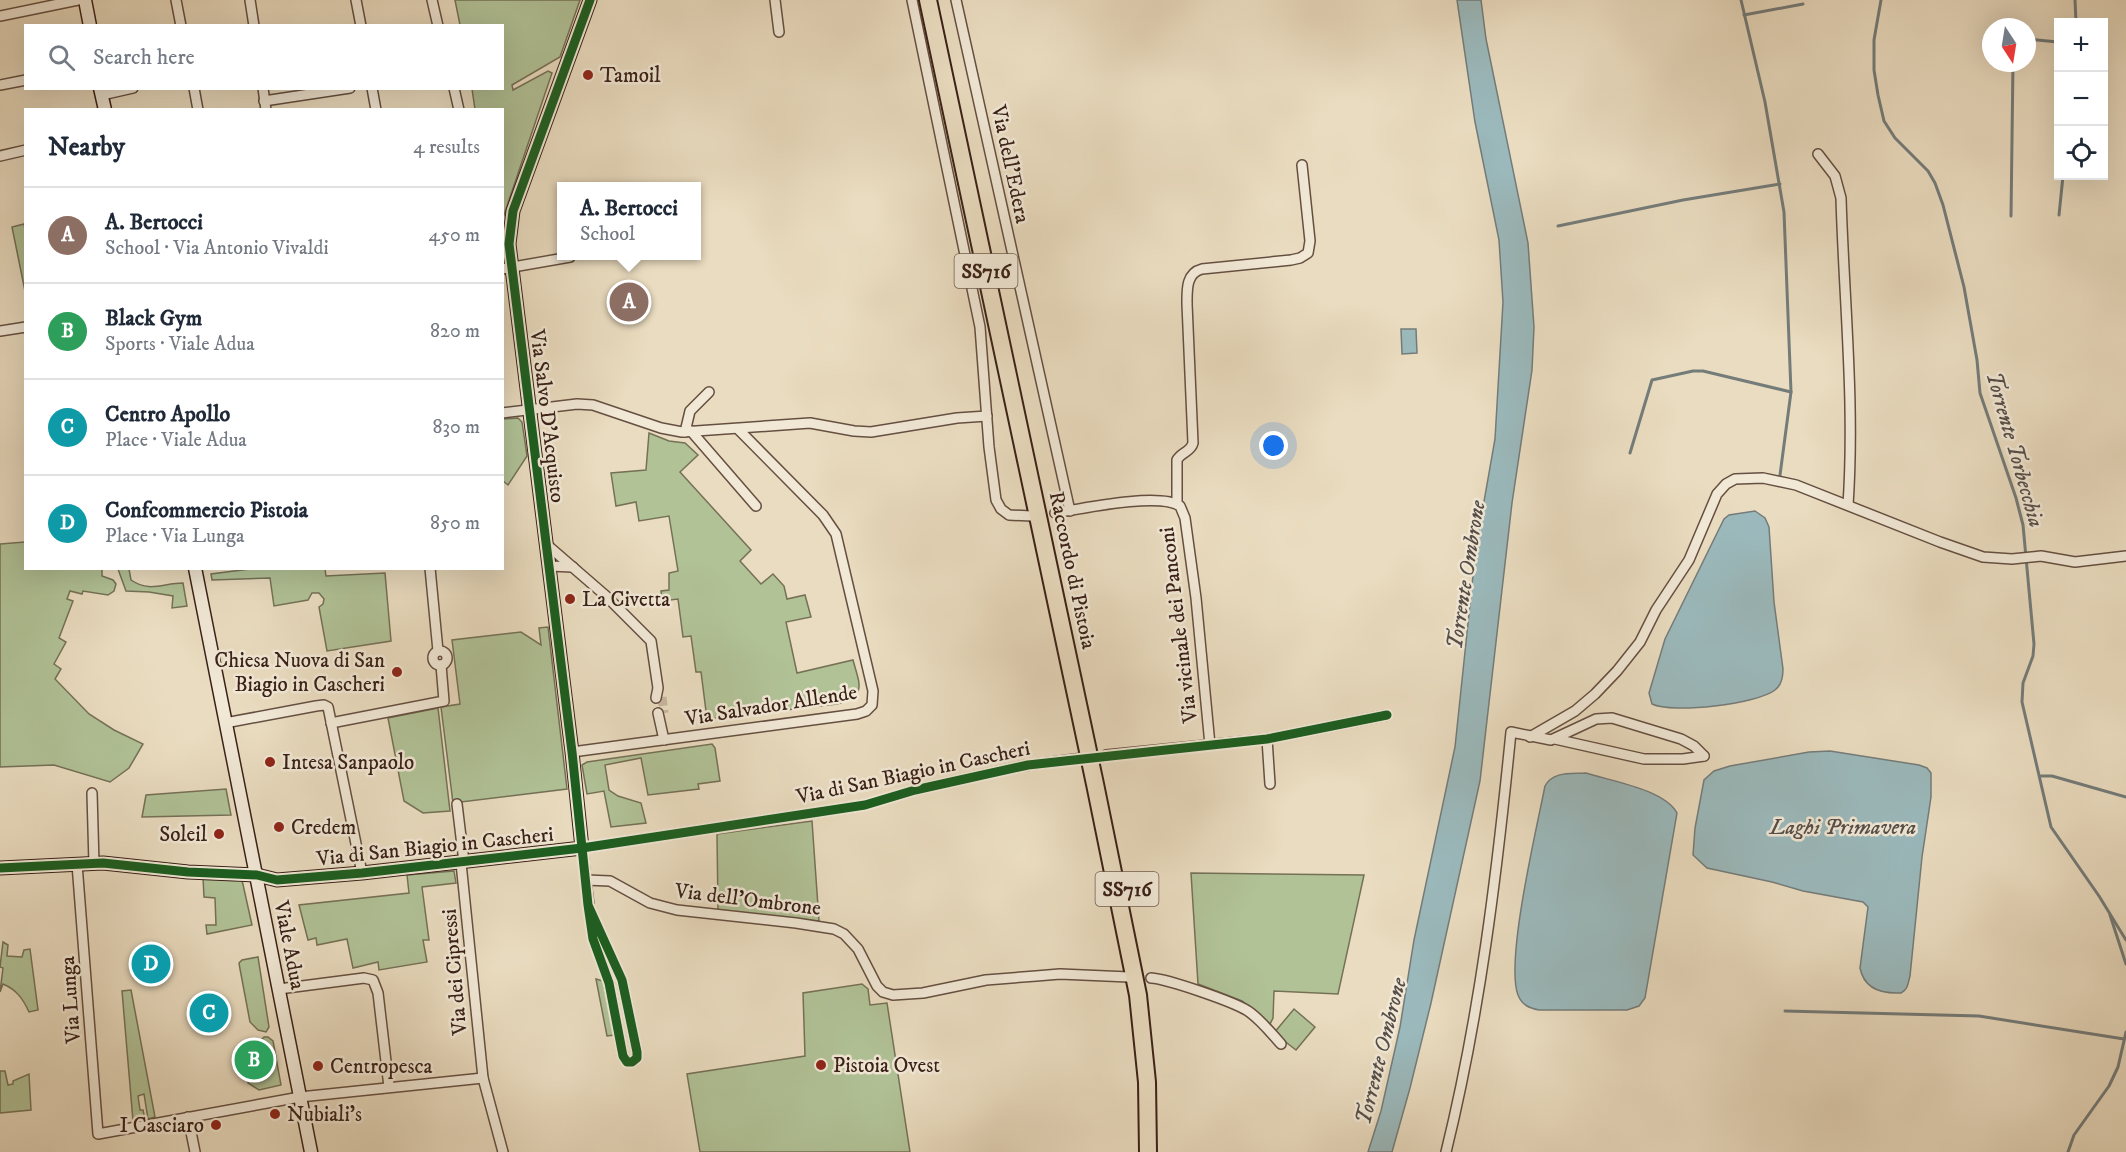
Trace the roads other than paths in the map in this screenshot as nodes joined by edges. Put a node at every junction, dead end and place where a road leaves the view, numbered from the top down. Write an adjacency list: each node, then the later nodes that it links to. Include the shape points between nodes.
1 (78, 0): 13 (street)
2 (85, 0): 14 (street)
3 (176, 0): 15 (street)
4 (250, 0): 16 (street)
5 (356, 0): 17 (street)
6 (432, 0): 18 (street)
7 (590, 0): 39 (street, Via Salvo D'Acquisto, via 511,219)
8 (775, 0): 19 (street)
9 (912, 0): 45 (street, via 980,327)
10 (928, 0): 98 (highway, Raccordo di Pistoia / SS716, via 1138,995 1148,1082)
11 (939, 0): 99 (highway, Raccordo di Pistoia / SS716, via 1149,995 1157,1074)
12 (956, 0): 51 (street, Via dell'Edera)
13 (0, 16)
14 (90, 24)
15 (181, 24)
16 (254, 24)
17 (361, 24)
18 (438, 24)
19 (779, 32)
20 (24, 80): 21 (street)
21 (0, 85)
22 (118, 90): 28 (street)
23 (194, 90): 31 (street)
24 (263, 90): 29 (street)
25 (340, 90): 29 (street)
26 (372, 90): 32 (street)
27 (454, 90): 33 (street)
28 (101, 92): 30 (street)
29 (265, 105)
30 (105, 108)
31 (198, 108)
32 (376, 108)
33 (459, 108)
34 (24, 150): 36 (street)
35 (1818, 154): 49 (street, via 1835,176 1841,198 1850,399)
36 (0, 156)
37 (1302, 165): 48 (street, via 1311,241 1308,253 1291,260 1197,270 1190,277 1186,304 1193,443 1177,460)
38 (557, 259): 39 (street)
39 (507, 268): 43 (street, Via Salvo D'Acquisto)
40 (24, 327): 41 (street)
41 (0, 331)
42 (709, 392): 47 (street, via 690,411)
43 (528, 410): 44 (street); 47 (street, via 593,405 668,430); 54 (street, Via Salvo D'Acquisto)
44 (504, 413)
45 (987, 416): 46 (street, via 871,432 810,423); 53 (street, via 997,504 1009,515)
46 (738, 429): 47 (street); 65 (street, Via Salvador Allende, via 831,526 874,701 870,708 857,714)
47 (688, 432): 50 (street)
48 (1177, 503): 51 (street, Via vicinale dei Panconi, via 1124,502); 69 (street, Via vicinale dei Panconi, via 1184,513 1192,565)
49 (1848, 505): 55 (street, via 1976,555 2075,562); 66 (street, via 1777,480 1730,481 1713,501 1687,563 1665,594 1640,642 1595,694 1575,711)
50 (756, 506)
51 (1070, 511): 52 (street, Via vicinale dei Panconi)
52 (1055, 513)
53 (1032, 516)
54 (546, 544): 56 (street, Via Salvo D'Acquisto); 57 (street)
55 (2126, 556)
56 (549, 566): 57 (street); 70 (street, Via Salvo D'Acquisto)
57 (573, 567): 60 (street, via 651,641)
58 (195, 570): 63 (street, Viale Adua)
59 (430, 570): 64 (street, via 438,651 433,660 441,665 444,701)
60 (659, 695)
61 (661, 713): 65 (street)
62 (1387, 715): 68 (street)
63 (225, 723): 64 (street, via 321,705 328,707); 82 (street, Viale Adua)
64 (332, 723): 81 (street)
65 (664, 735): 70 (street, Via Salvador Allende)
66 (1530, 737): 67 (street); 100 (street, via 1511,732 1496,877 1471,1042)
67 (1556, 739): 67 (street, via 1644,759 1704,756 1681,739 1612,718 1596,720)
68 (1267, 740): 69 (street); 73 (street)
69 (1210, 745): 71 (street)
70 (572, 752): 76 (street, Via Salvo D'Acquisto)
71 (1106, 755)
72 (1083, 758): 76 (street, Via di San Biagio in Cascheri, via 1022,766 865,805)
73 (1270, 784)
74 (92, 793): 79 (street)
75 (457, 804): 77 (street, Via dei Cipressi)
76 (582, 848): 77 (street, Via di San Biagio in Cascheri); 83 (street)
77 (463, 863): 81 (street, Via di San Biagio in Cascheri); 91 (street, Via dei Cipressi)
78 (77, 864): 79 (street, Via di San Biagio in Cascheri); 80 (street, Via di San Biagio in Cascheri); 94 (street, Via Lunga, via 98,1134)
79 (94, 864): 82 (street, Via di San Biagio in Cascheri)
80 (0, 867)
81 (362, 873): 82 (street, Via di San Biagio in Cascheri, via 277,880)
82 (257, 875): 87 (street, Viale Adua)
83 (586, 880): 84 (street); 85 (street, Via dell'Ombrone, via 610,881 650,903 669,908 834,929 858,949 876,986 893,995 986,980 1060,974)
84 (588, 905): 88 (street, via 621,976); 89 (street, via 594,942)
85 (1129, 977)
86 (1151, 978): 90 (street, via 1241,1007)
87 (279, 989): 92 (street, via 373,980 378,993); 93 (street, Viale Adua)
88 (627, 1002): 89 (street); 89 (street, via 637,1055 631,1062 623,1056)
89 (613, 1005)
90 (1281, 1044)
91 (483, 1078): 92 (street); 97 (street, Via dei Cipressi)
92 (389, 1087): 93 (street)
93 (300, 1097): 94 (street); 96 (street, Viale Adua)
94 (188, 1117): 95 (street)
95 (195, 1152)
96 (311, 1152)
97 (503, 1152)
98 (1148, 1152)
99 (1158, 1152)
100 (1446, 1152)

